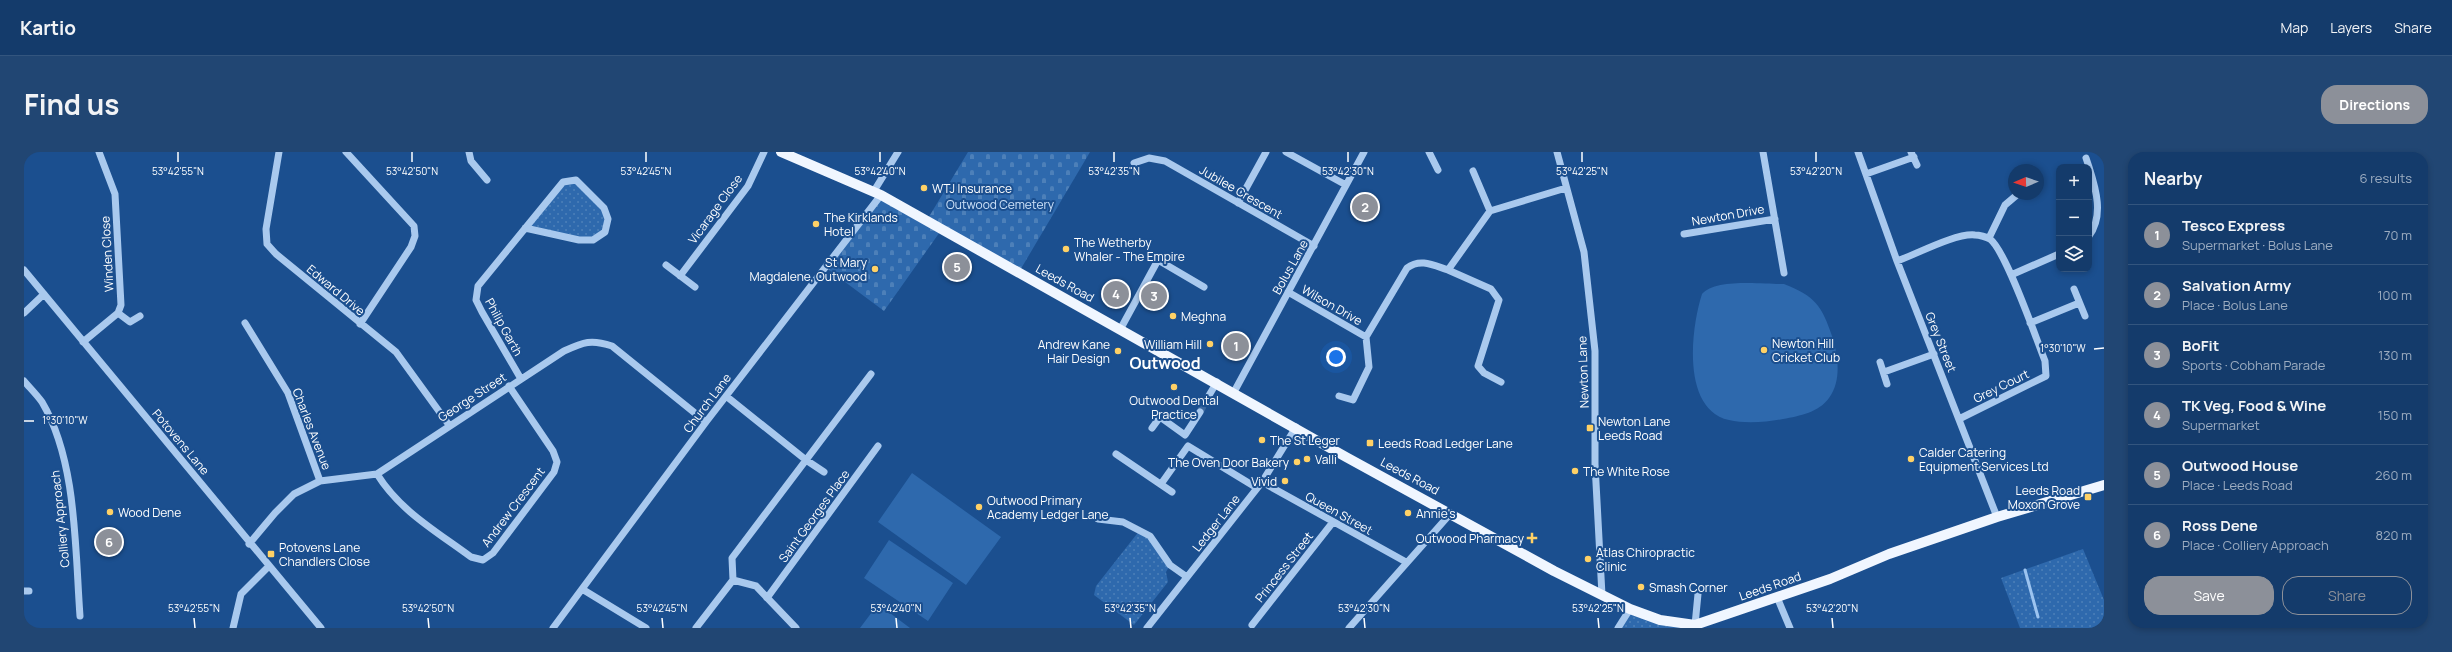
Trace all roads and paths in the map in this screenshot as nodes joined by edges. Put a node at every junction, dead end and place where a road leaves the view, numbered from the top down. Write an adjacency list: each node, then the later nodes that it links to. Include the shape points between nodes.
1 (99, 152): 52 (street, Winden Close, via 115,194 120,305)
2 (279, 152): 57 (street, Edward Drive, via 266,229 267,244)
3 (346, 152): 57 (street, via 414,226 416,236)
4 (469, 152): 24 (street, via 471,162)
5 (764, 152): 44 (street, Vicarage Close, via 748,186)
6 (781, 152): 27 (main road, Leeds Road)
7 (898, 152): 27 (street, Church Lane)
8 (1266, 152): 29 (street)
9 (1286, 152): 25 (street)
10 (1364, 152): 25 (street, Bolus Lane)
11 (1429, 152): 20 (street)
12 (1557, 152): 26 (street, Newton Lane)
13 (1763, 152): 31 (street, Newton Drive)
14 (1858, 152): 22 (street, Grey Street)
15 (1913, 155): 19 (street); 22 (street)
16 (2086, 158): 18 (street)
17 (1134, 163): 29 (street, Jubilee Crescent, via 1149,158 1165,161)
18 (2088, 164)
19 (1917, 166)
20 (1438, 170)
21 (1474, 171): 30 (street)
22 (1866, 174): 38 (street, Grey Street)
23 (2092, 176): 33 (street, via 2100,201 2098,218)
24 (487, 180)
25 (1346, 185): 36 (street, Bolus Lane)
26 (1566, 188): 30 (street); 102 (street, Newton Lane, via 1584,252 1595,351 1595,464)
27 (877, 193): 58 (main road, Leeds Road); 72 (street, Church Lane)
28 (2011, 200): 35 (street, via 2005,205)
29 (1238, 203): 36 (street, Jubilee Crescent)
30 (1490, 211): 41 (street)
31 (1775, 219): 34 (street, Newton Drive); 42 (street, Newton Drive)
32 (525, 228): 32 (street, Philip Garth, via 563,182 576,180 604,208 608,219 605,232 593,240 579,240); 65 (street, Philip Garth, via 478,286 476,300)
33 (2092, 230)
34 (1684, 234)
35 (1989, 238): 38 (street, via 1974,234 1959,237); 43 (street, Grey Court, via 1997,247)
36 (1314, 246): 48 (street, Bolus Lane)
37 (2056, 255): 43 (street)
38 (1897, 261): 61 (street, Grey Street)
39 (666, 265): 44 (street)
40 (24, 270): 49 (street, Potovens Lane)
41 (1448, 270): 59 (street, Wilson Drive, via 1423,262 1414,262 1407,268); 68 (street, via 1491,290 1499,300 1478,366 1484,373)
42 (1784, 273)
43 (2011, 275): 56 (street, Grey Court)
44 (680, 276): 45 (street)
45 (695, 287)
46 (1204, 287): 58 (street, via 1158,260)
47 (2074, 289): 50 (street)
48 (1288, 292): 59 (street, Wilson Drive); 71 (street, Bolus Lane)
49 (44, 294): 51 (street); 60 (street, Potovens Lane)
50 (2079, 302): 54 (street); 56 (street)
51 (24, 312)
52 (118, 313): 53 (street, via 130,322); 60 (street)
53 (140, 316)
54 (2085, 316)
55 (245, 323): 86 (street, Charles Avenue, via 288,393)
56 (2030, 323): 76 (street, Grey Court, via 2045,361 2046,376)
57 (360, 324): 78 (street, Edward Drive, via 396,352)
58 (1121, 328): 67 (main road, Leeds Road)
59 (1366, 337): 73 (street, Wilson Drive, via 1370,367 1353,400)
60 (83, 342): 95 (street, Potovens Lane, via 200,481)
61 (1934, 354): 63 (street); 76 (street, Grey Street)
62 (1880, 362): 63 (street)
63 (1884, 372): 69 (street)
64 (872, 374): 83 (street)
65 (521, 379): 70 (street, George Street); 77 (street, George Street, via 564,351 580,343 596,340 612,346 628,357)
66 (24, 381): 106 (street, Colliery Approach, via 42,402 64,458 71,506)
67 (1217, 382): 71 (main road, Leeds Road); 74 (street)
68 (1501, 382)
69 (1888, 384)
70 (509, 386): 78 (street, George Street); 85 (street, Andrew Crescent, via 557,462 554,472 493,553 483,560 471,556 402,507 387,491)
71 (1234, 392): 79 (main road, Leeds Road)
72 (726, 396): 77 (street, Church Lane); 83 (street)
73 (1340, 396)
74 (1208, 397)
75 (1200, 412): 80 (street, via 1186,435 1160,417)
76 (1959, 419): 92 (street, Grey Street)
77 (706, 422): 100 (street, Church Lane)
78 (449, 424): 85 (street, George Street)
79 (1296, 427): 88 (street, Ledger Lane); 91 (main road, Leeds Road)
80 (1152, 428)
81 (878, 446): 104 (street, Saint Georges Place)
82 (1116, 454): 87 (street)
83 (806, 460): 84 (street); 99 (street, via 732,558)
84 (824, 472)
85 (377, 474): 86 (street, George Street)
86 (320, 481): 95 (street, George Street, via 294,494)
87 (1161, 484): 88 (street, Queen Street, via 1188,446); 90 (street)
88 (1259, 485): 94 (street, Queen Street); 98 (street, Ledger Lane)
89 (2104, 485): 92 (main road, Leeds Road)
90 (1172, 492)
91 (1450, 513): 96 (street); 102 (main road, Leeds Road)
92 (1997, 517): 103 (main road, Leeds Road, via 1889,554)
93 (1098, 518): 98 (street, via 1123,522 1150,536 1170,565)
94 (1333, 522): 96 (street, Queen Street); 107 (street, Princess Street)
95 (249, 544): 97 (street, Potovens Lane)
96 (1406, 562): 116 (street)
97 (268, 566): 109 (street, via 241,594); 110 (street, Potovens Lane)
98 (1187, 577): 115 (street, Ledger Lane)
99 (733, 580): 104 (street, via 756,586); 113 (street)
100 (582, 589): 111 (street, Church Lane); 112 (street)
101 (1698, 594): 108 (street)
102 (1602, 596): 105 (main road, Leeds Road)
103 (1777, 597): 108 (main road, Leeds Road); 118 (street)
104 (767, 598): 114 (street)
105 (1630, 609): 108 (main road, Leeds Road, via 1660,620); 117 (street)
106 (80, 616)
107 (1252, 625)
108 (1695, 625)
109 (233, 628)
110 (321, 628)
111 (553, 628)
112 (646, 628)
113 (696, 628)
114 (796, 628)
115 (1147, 628)
116 (1349, 628)
117 (1618, 628)
118 (1790, 628)

